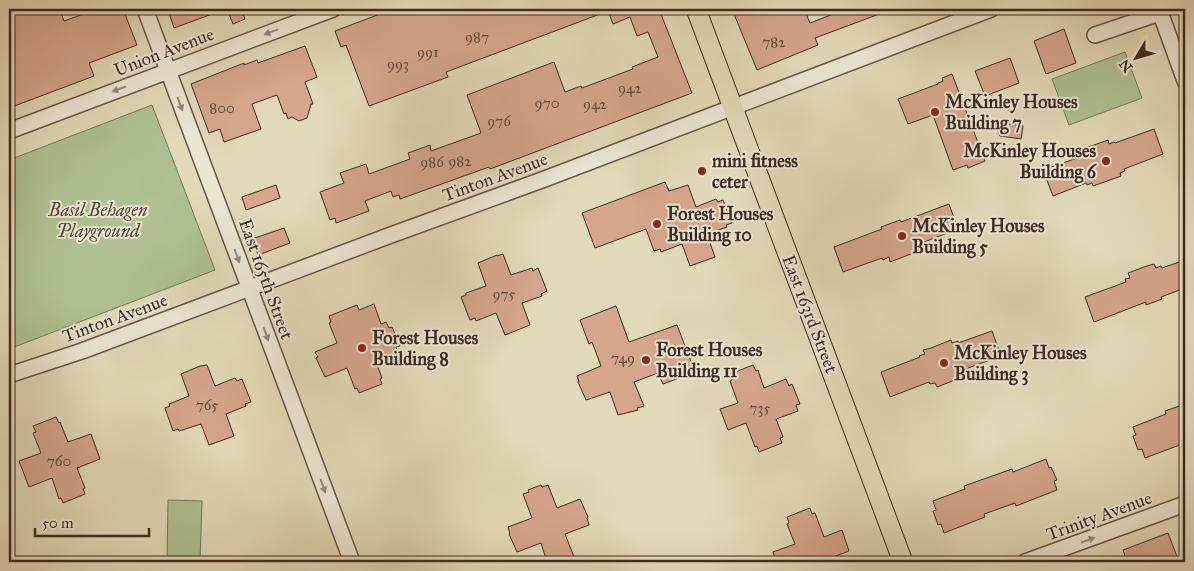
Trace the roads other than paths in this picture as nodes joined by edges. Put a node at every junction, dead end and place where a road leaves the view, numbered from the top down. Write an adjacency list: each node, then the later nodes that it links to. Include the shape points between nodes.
1 (145, 9): 7 (street, East 165th Street)
2 (333, 9): 7 (street, Union Avenue, one-way to 7)
3 (696, 9): 9 (main road, East 163rd Street)
4 (991, 9): 9 (street, Tinton Avenue)
5 (1159, 11): 6 (street); 8 (street)
6 (1096, 35)
7 (168, 70): 10 (street, Union Avenue, one-way to 10); 11 (street, East 165th Street, one-way to 11)
8 (1185, 81)
9 (733, 108): 11 (street, Tinton Avenue); 15 (main road, East 163rd Street)
10 (9, 131)
11 (249, 288): 12 (street, Tinton Avenue); 14 (street, East 165th Street, one-way to 14)
12 (9, 375)
13 (1185, 504): 16 (street, Trinity Avenue, one-way to 13)
14 (352, 562)
15 (903, 562)
16 (1025, 562)

